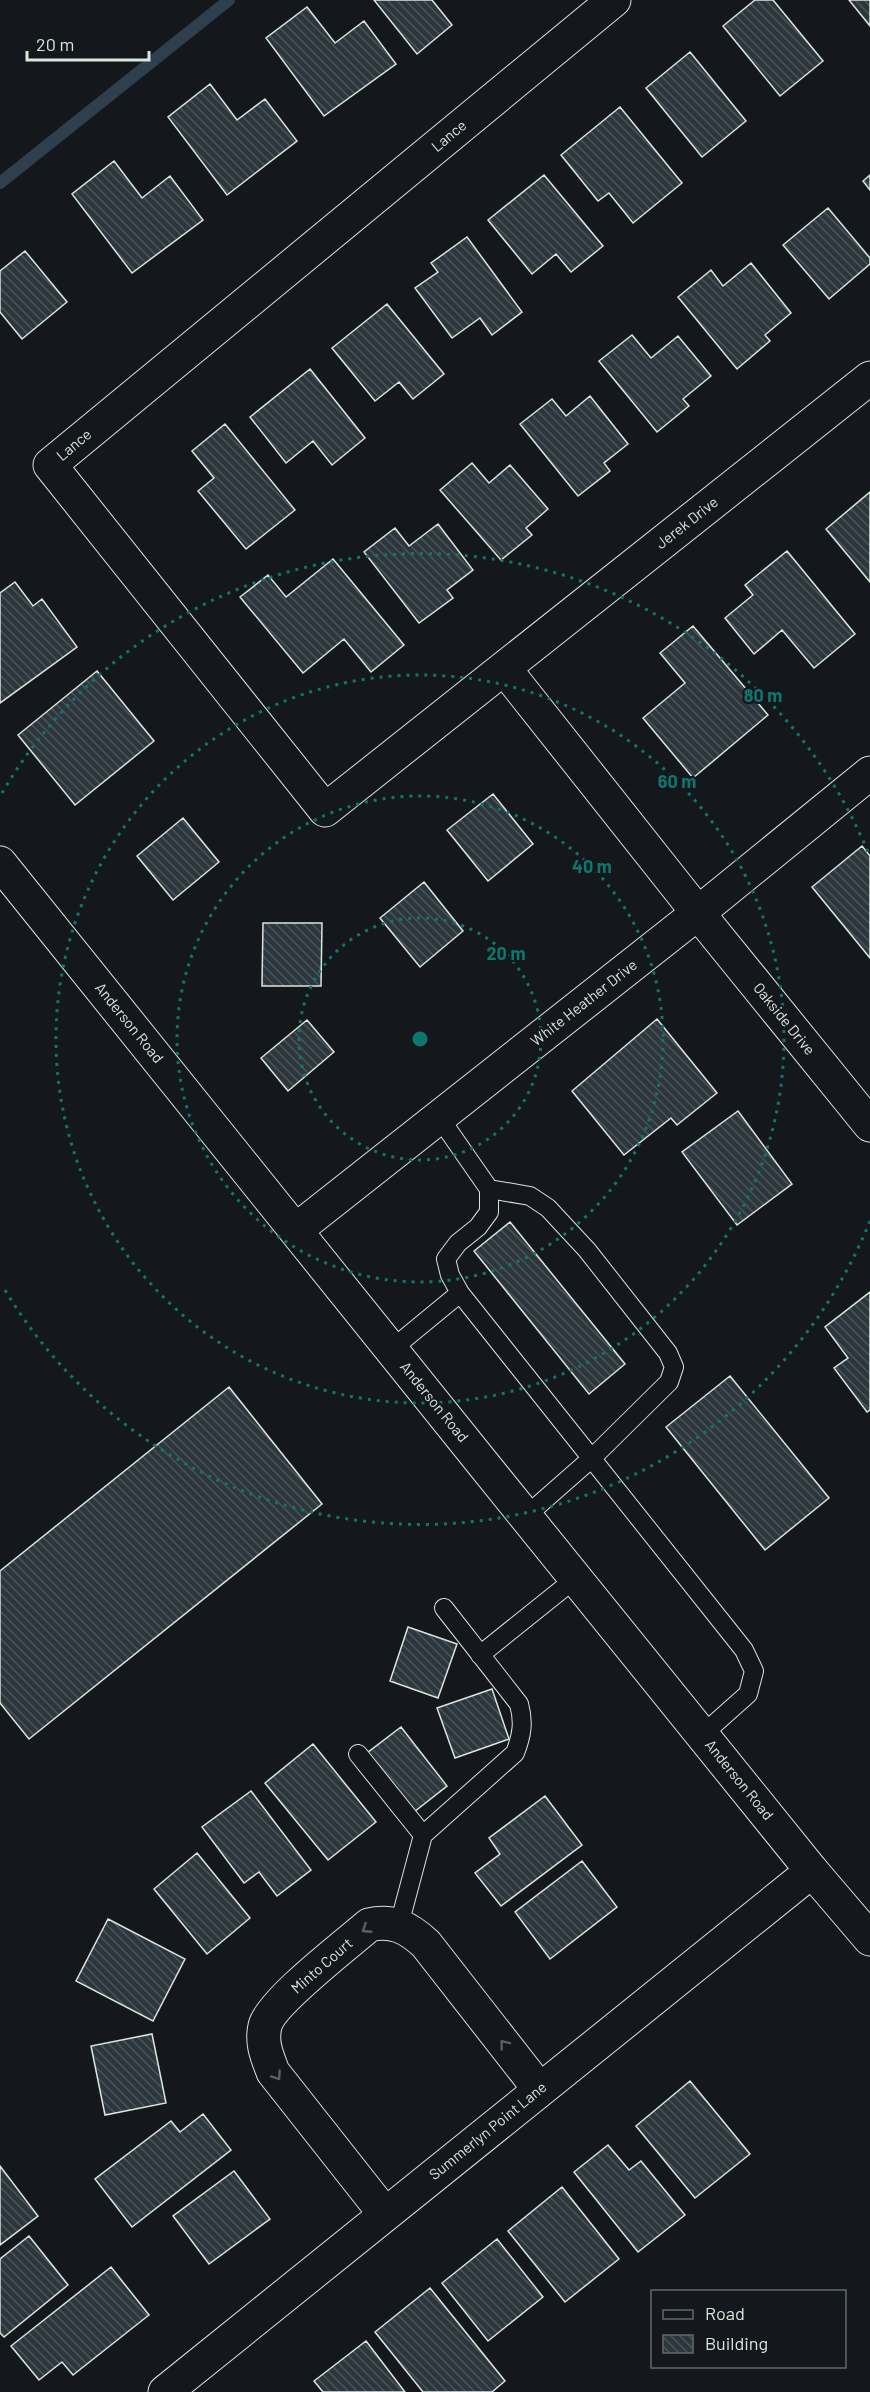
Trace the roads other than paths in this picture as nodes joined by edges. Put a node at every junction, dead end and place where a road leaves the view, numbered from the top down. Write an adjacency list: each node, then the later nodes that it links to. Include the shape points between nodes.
1 (614, 0): 3 (street, Lance, via 50,465 325,810)
2 (870, 378): 3 (street, Jerek Drive)
3 (504, 668): 6 (street, Oakside Drive)
4 (870, 772): 6 (street, White Heather Drive)
5 (0, 863): 10 (street, Anderson Road)
6 (698, 913): 7 (street, White Heather Drive); 8 (street, Oakside Drive)
7 (439, 1117): 9 (lane); 10 (street, White Heather Drive)
8 (870, 1125)
9 (489, 1189): 11 (lane, via 489,1212 446,1259); 13 (lane, via 530,1196 548,1208 668,1353 674,1367 669,1383)
10 (296, 1230): 12 (street, Anderson Road)
11 (460, 1293): 12 (lane); 13 (lane)
12 (392, 1350): 14 (street, Anderson Road)
13 (592, 1458): 14 (lane); 18 (lane, via 744,1650 754,1671 748,1694)
14 (526, 1516): 15 (street, Anderson Road)
15 (576, 1578): 17 (lane); 18 (street, Anderson Road)
16 (444, 1608): 17 (lane)
17 (480, 1655): 20 (lane, via 519,1704 521,1737 515,1753)
18 (702, 1735): 21 (street, Anderson Road)
19 (358, 1754): 20 (lane)
20 (423, 1835): 22 (lane)
21 (812, 1871): 23 (street, Anderson Road); 24 (street, Summerlyn Point Lane)
22 (399, 1925): 24 (street, one-way to 22, via 426,1944); 25 (street, Minto Court, one-way to 25, via 369,1925 278,2004 265,2024 264,2046 273,2072)
23 (870, 1939)
24 (540, 2090): 25 (street, Summerlyn Point Lane)
25 (385, 2214): 26 (street, Summerlyn Point Lane)
26 (165, 2392)

